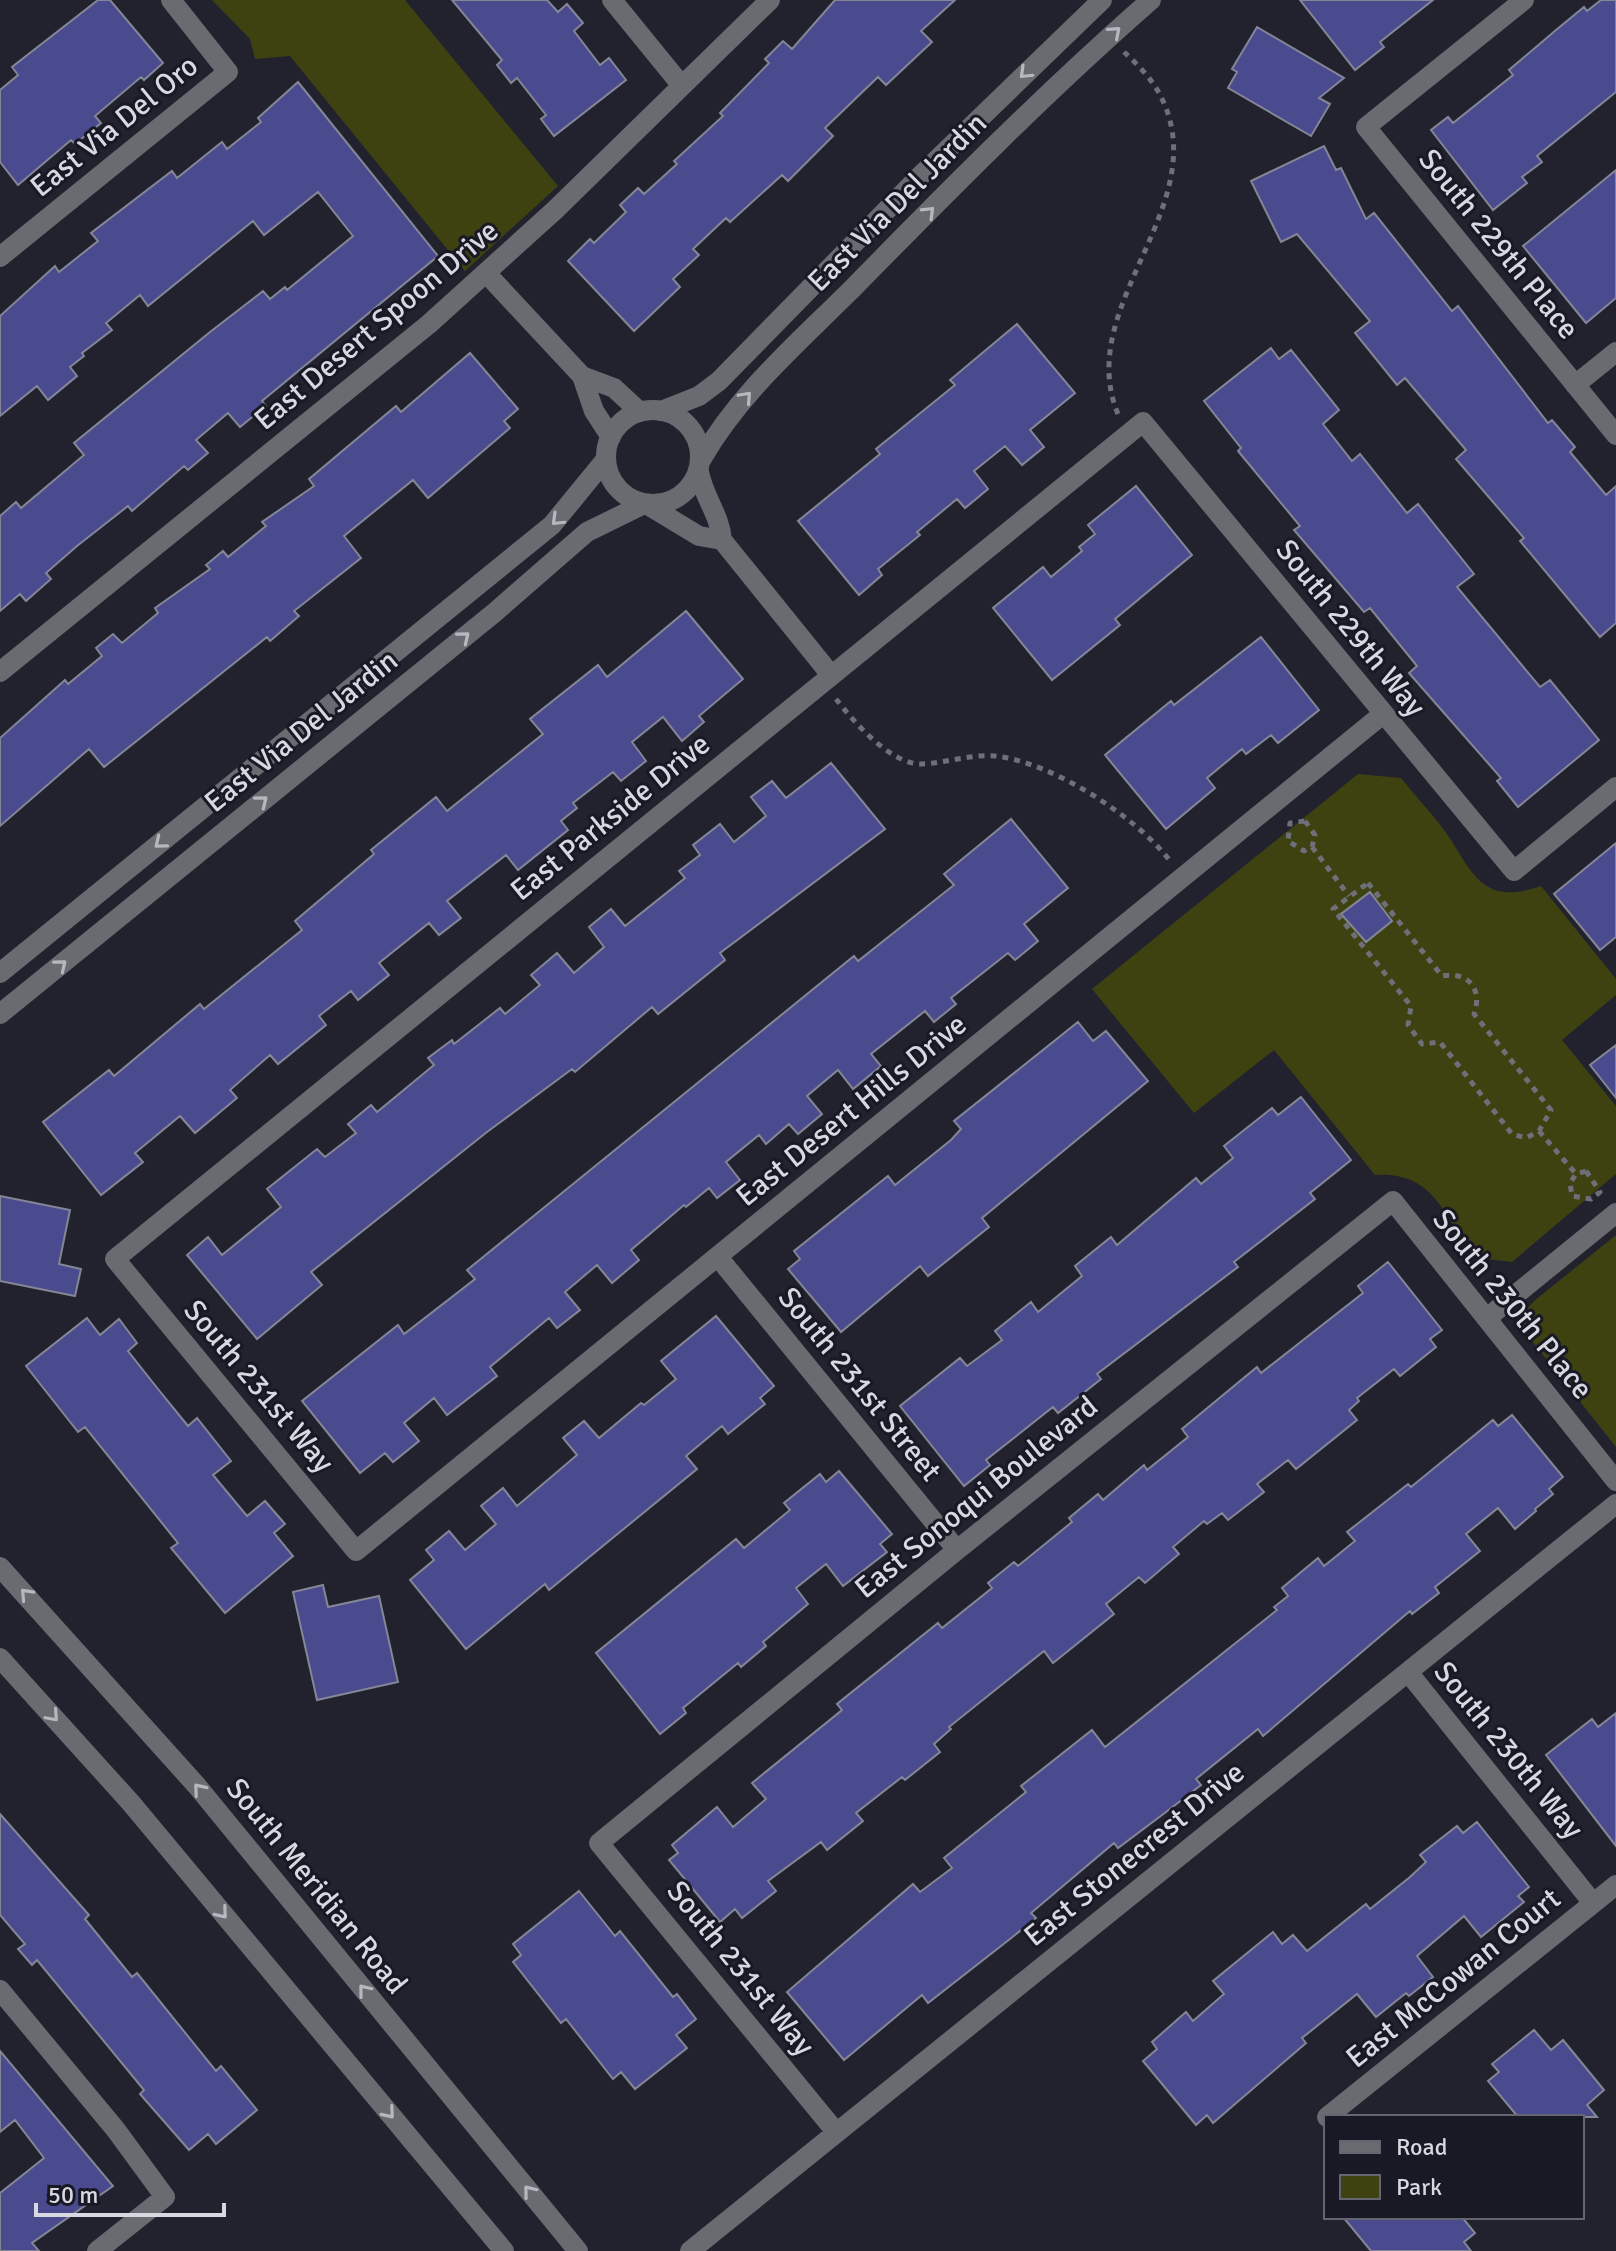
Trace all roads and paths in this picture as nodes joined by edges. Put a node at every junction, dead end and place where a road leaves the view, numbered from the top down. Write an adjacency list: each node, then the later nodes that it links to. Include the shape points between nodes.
1 (171, 0): 9 (street, East Via Del Oro, via 228,72)
2 (612, 0): 8 (street)
3 (770, 0): 8 (street, East Desert Spoon Drive)
4 (1102, 0): 14 (street, East Via Del Jardin, one-way to 14, via 719,381 699,396)
5 (1151, 0): 7 (street, East Via Del Jardin, one-way to 5)
6 (1524, 0): 13 (street, South 229th Place, via 1366,127)
7 (1110, 36): 16 (path, via 1160,94 1171,131 1170,189 1121,305 1110,350 1110,386); 20 (street, East Via Del Jardin, one-way to 7, via 718,430 769,371)
8 (682, 86): 10 (street, East Desert Spoon Drive)
9 (0, 257)
10 (486, 273): 12 (street); 23 (street, East Desert Spoon Drive)
11 (1616, 352): 13 (street)
12 (582, 376): 15 (street, via 614,388); 18 (street, via 594,411)
13 (1575, 385): 17 (street, South 229th Place)
14 (661, 411): 15 (street); 20 (street, via 686,423 700,447)
15 (640, 412): 18 (street, via 628,417)
16 (1135, 428): 24 (street, East Parkside Drive); 25 (street, South 229th Way)
17 (1616, 435)
18 (611, 437): 19 (street)
19 (606, 459): 21 (street, via 621,493); 30 (street, East Via Del Jardin, one-way to 30, via 552,525)
20 (700, 466): 21 (street, via 684,494); 22 (street, via 703,493 721,520)
21 (645, 504): 22 (street, via 699,536); 31 (street, East Via Del Jardin, one-way to 21, via 587,532)
22 (722, 540): 24 (street)
23 (0, 672)
24 (827, 679): 28 (path, via 852,719 901,758 917,764 997,756 1066,779 1141,832); 37 (street, East Parkside Drive)
25 (1383, 714): 26 (street, South 229th Way, via 1514,871); 28 (street, East Desert Hills Drive)
26 (1616, 787)
27 (1312, 847): 27 (path, via 1311,826 1305,821 1290,823 1288,841 1298,849); 29 (path)
28 (1183, 877): 36 (street, East Desert Hills Drive)
29 (1349, 896): 32 (path, via 1333,909 1411,1006 1408,1025 1422,1044 1440,1042 1512,1134 1526,1138); 32 (path, via 1368,883 1442,976 1454,974 1476,988 1474,1014 1551,1110)
30 (0, 973)
31 (0, 1014)
32 (1539, 1131): 33 (path)
33 (1576, 1174): 33 (path, via 1570,1183 1572,1196 1591,1199 1600,1192 1586,1171)
34 (1393, 1201): 38 (street, South 230th Place); 41 (street, East Sonoqui Boulevard)
35 (1616, 1213): 38 (street)
36 (718, 1257): 41 (street, South 231st Street); 42 (street, East Desert Hills Drive)
37 (115, 1259): 42 (street, South 231st Way)
38 (1487, 1318): 39 (street, South 230th Place)
39 (1616, 1481)
40 (1616, 1504): 45 (street, East Stonecrest Drive)
41 (957, 1550): 46 (street, East Sonoqui Boulevard)
42 (356, 1551)
43 (0, 1567): 54 (street, South Meridian Road, one-way to 43, via 197,1786)
44 (0, 1658): 53 (street, one-way to 53, via 131,1803)
45 (1408, 1672): 48 (street, South 230th Way); 51 (street, East Stonecrest Drive)
46 (599, 1843): 51 (street, South 231st Way)
47 (1616, 1885): 48 (street, East McCowan Court)
48 (1593, 1903): 50 (street, East McCowan Court)
49 (2, 1996): 52 (street, via 116,2130 165,2197)
50 (1329, 2115)
51 (836, 2132): 55 (street, East Stonecrest Drive)
52 (97, 2251)
53 (504, 2251)
54 (578, 2251)
55 (690, 2251)

